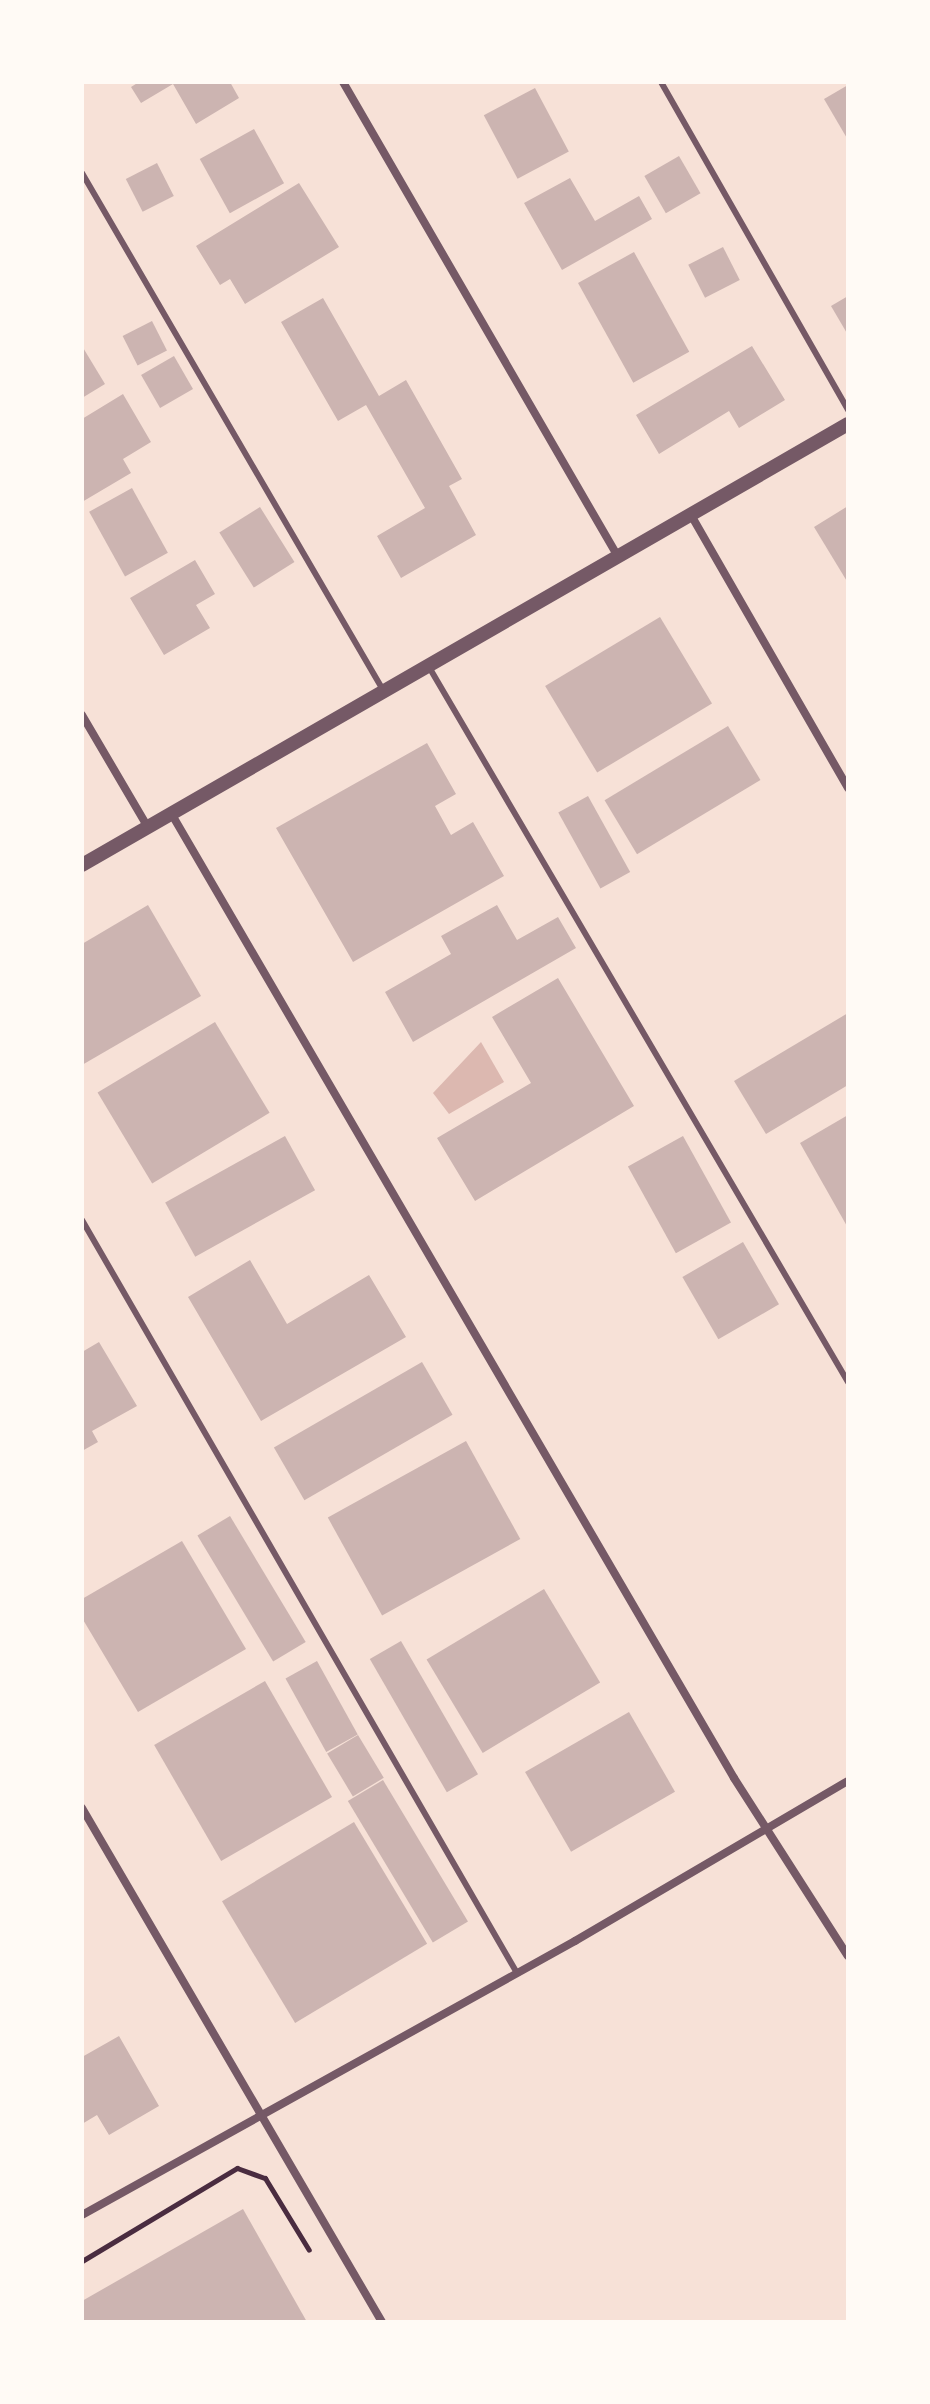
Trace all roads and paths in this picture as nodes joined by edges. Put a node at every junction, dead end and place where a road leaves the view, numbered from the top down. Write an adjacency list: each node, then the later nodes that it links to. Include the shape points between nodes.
1 (343, 82): 7 (street)
2 (661, 82): 4 (lane)
3 (82, 173): 9 (lane)
4 (848, 410)
5 (848, 424): 6 (street)
6 (691, 515): 7 (street); 11 (street)
7 (617, 555): 8 (street)
8 (427, 664): 9 (street); 16 (lane)
9 (383, 690): 12 (street)
10 (82, 715): 13 (street)
11 (848, 788)
12 (171, 812): 13 (street); 19 (street)
13 (147, 826): 14 (street)
14 (82, 865)
15 (82, 1220): 21 (lane)
16 (848, 1382)
17 (848, 1781): 19 (street)
18 (82, 1808): 22 (street)
19 (766, 1828): 20 (street); 21 (street)
20 (848, 1956)
21 (517, 1973): 22 (street)
22 (259, 2113): 23 (street); 26 (street)
23 (82, 2215)
24 (312, 2256): 25 (path, via 265,2178 237,2168)
25 (82, 2261)
26 (382, 2322)

